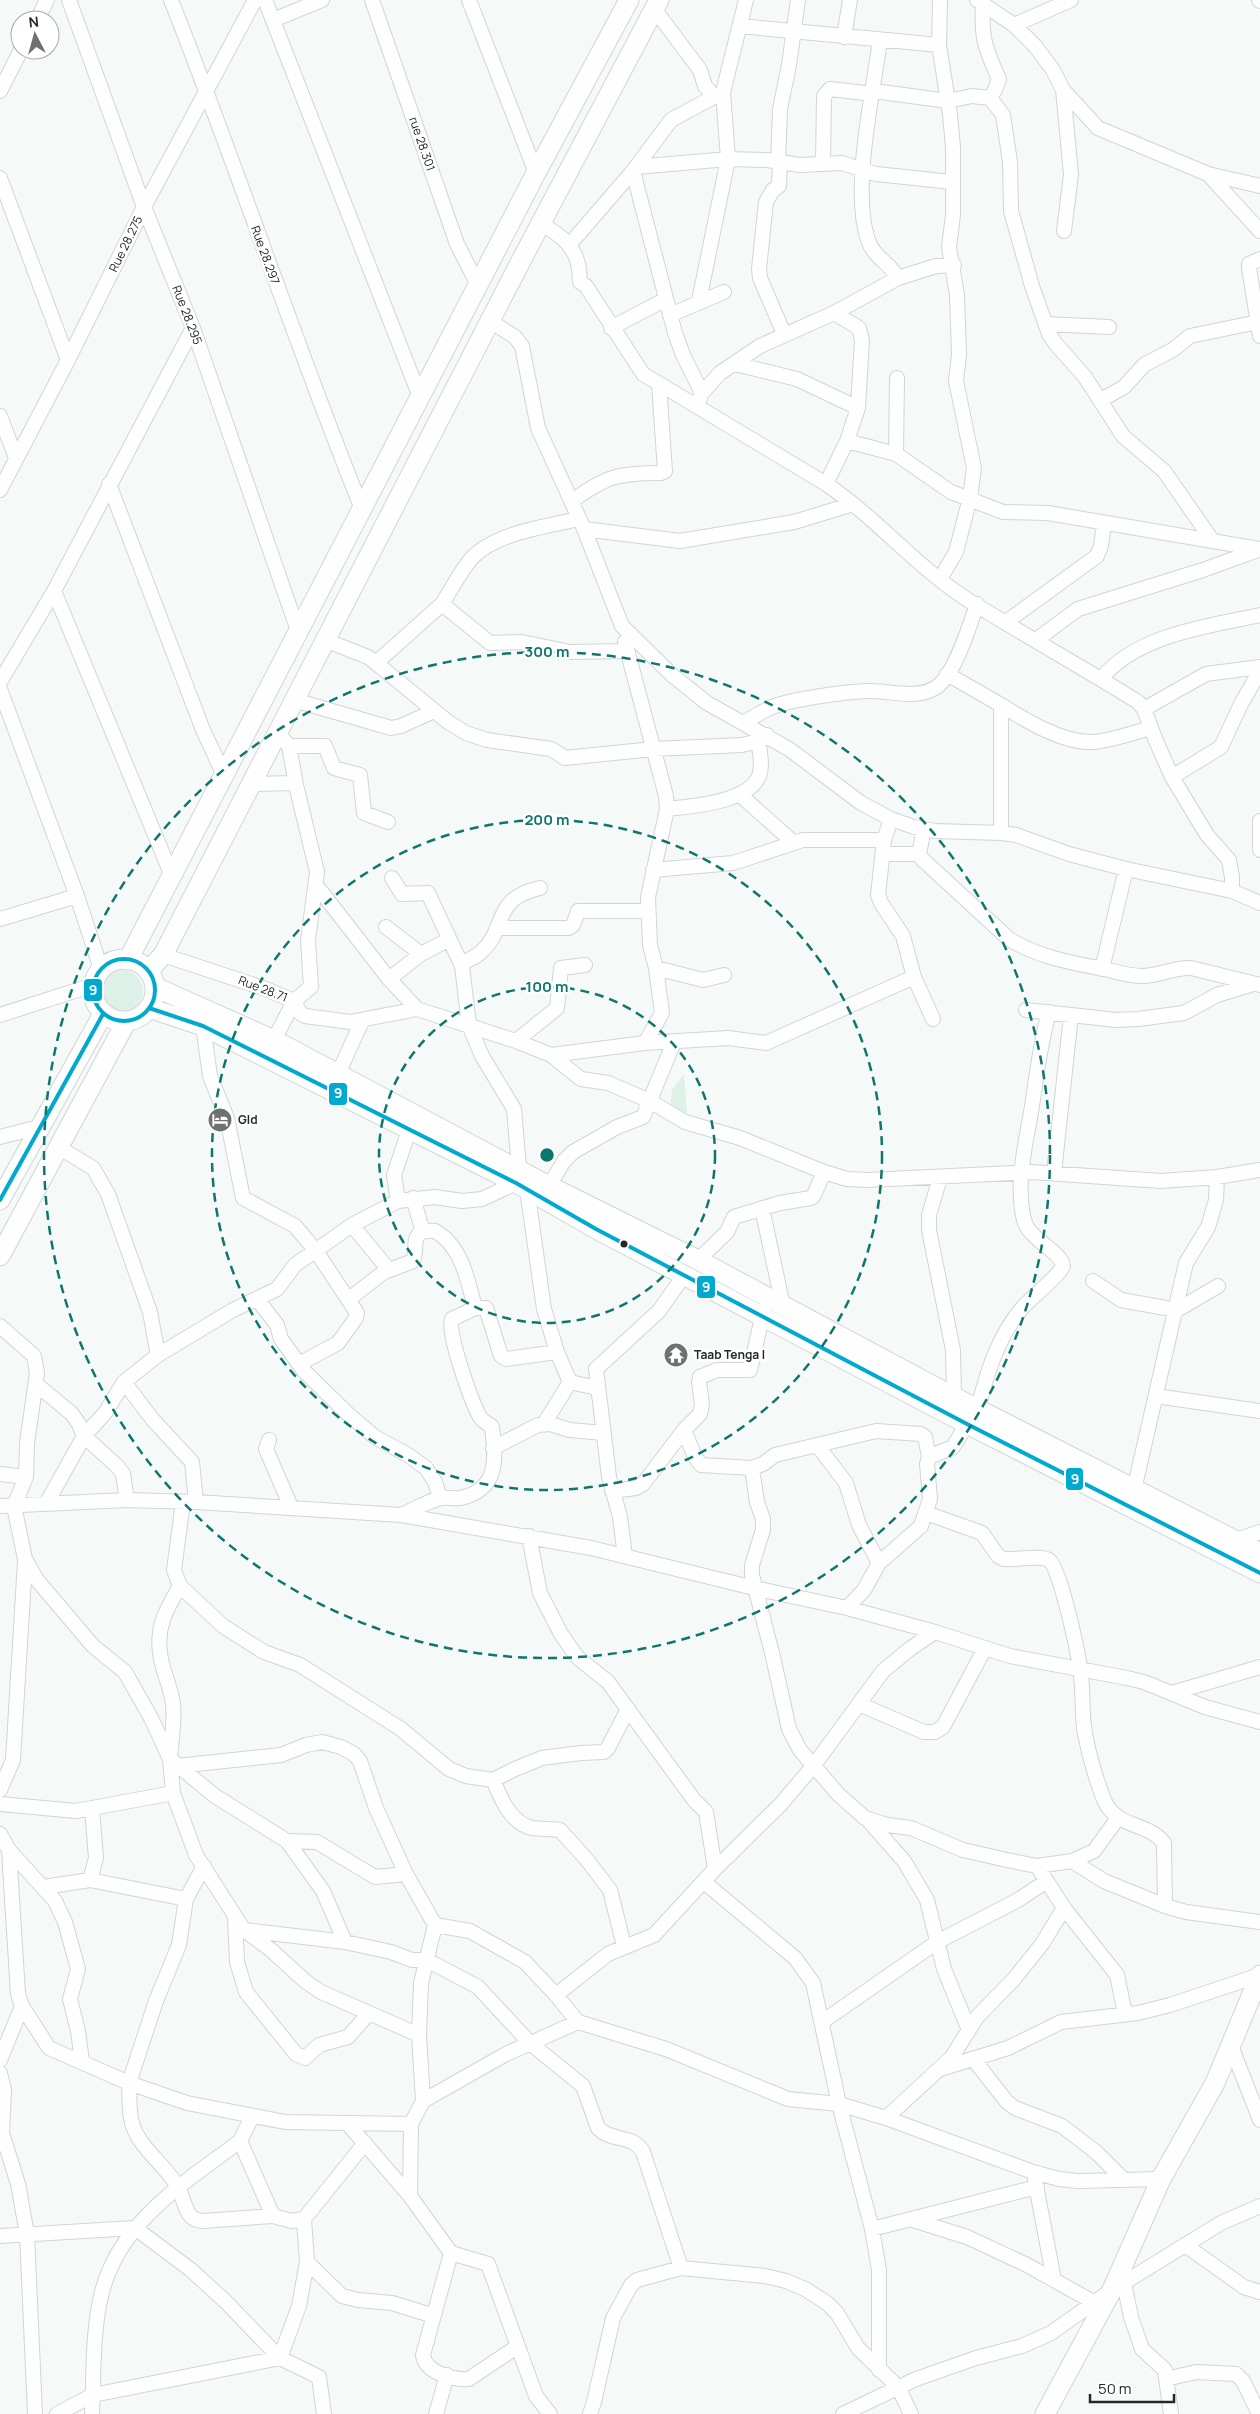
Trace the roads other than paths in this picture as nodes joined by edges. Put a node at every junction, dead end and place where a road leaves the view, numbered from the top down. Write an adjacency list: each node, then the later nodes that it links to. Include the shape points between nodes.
1 (69, 0): 41 (street, Rue 28.295)
2 (171, 0): 24 (street, Rue 28.297)
3 (255, 0): 24 (street, Rue 28.275)
4 (265, 0): 16 (street)
5 (322, 0): 16 (street)
6 (372, 0): 49 (street, rue 28.301, via 457,244)
7 (469, 0): 36 (street)
8 (629, 0): 36 (street)
9 (746, 0): 18 (street)
10 (798, 0): 19 (street)
11 (850, 0): 20 (street)
12 (940, 0): 22 (street)
13 (1070, 0): 17 (street)
14 (980, 2): 17 (street); 29 (street, via 983,44 999,79)
15 (657, 5): 28 (street, via 700,70 705,86); 42 (street)
16 (273, 20): 67 (street)
17 (1014, 25): 25 (street, via 1035,46)
18 (740, 26): 19 (street); 28 (street)
19 (794, 32): 20 (street); 32 (street, via 780,108)
20 (844, 37): 21 (street)
21 (880, 40): 22 (street); 27 (street)
22 (939, 45): 30 (street)
23 (16, 60): 26 (street)
24 (207, 90): 41 (street, Rue 28.275); 81 (street, Rue 28.297, via 320,408)
25 (1063, 90): 37 (street, via 1098,128); 43 (street, via 1071,174)
26 (0, 91)
27 (874, 91): 30 (street); 33 (street, via 830,89 824,96); 34 (street)
28 (719, 94): 31 (street); 35 (street, via 671,120)
29 (990, 98): 30 (street, via 972,96); 57 (street, via 1003,115 1010,162 1011,211)
30 (948, 101): 39 (street)
31 (728, 159): 32 (street); 35 (street); 52 (street)
32 (779, 162): 33 (street, via 800,165); 61 (street, via 779,186 766,202 759,269)
33 (823, 163): 34 (street)
34 (862, 168): 39 (street, via 876,174); 48 (street, via 867,239 872,251 893,268)
35 (634, 169): 45 (street); 51 (street)
36 (536, 173): 49 (street)
37 (1208, 174): 40 (street); 44 (street)
38 (0, 178): 63 (street)
39 (952, 182): 47 (street, via 953,215 949,247)
40 (1260, 186)
41 (144, 207): 59 (street, Rue 28.295); 63 (street, Rue 28.275)
42 (542, 224): 45 (street); 55 (street)
43 (1064, 231)
44 (1260, 231)
45 (570, 244): 60 (street, via 580,282 586,286)
46 (1260, 259): 56 (street, via 1249,264)
47 (954, 265): 48 (street, via 936,266); 78 (street, via 959,342 956,381 974,468)
48 (898, 278): 53 (street)
49 (478, 285): 67 (street)
50 (724, 292): 52 (street)
51 (666, 299): 54 (street); 60 (street)
52 (699, 301): 54 (street)
53 (834, 313): 61 (street); 70 (street, via 855,324 861,334)
54 (670, 315): 68 (street)
55 (490, 321): 79 (street, via 515,337 522,346 538,428); 94 (street)
56 (1258, 322): 62 (street); 69 (street, via 1190,336 1144,365 1124,388)
57 (1046, 324): 58 (street); 69 (street, via 1055,343)
58 (1109, 327)
59 (193, 328): 75 (street); 93 (street, Rue 28.295)
60 (611, 328): 66 (street, via 643,374)
61 (784, 334): 64 (street, via 760,346)
62 (1260, 336)
63 (68, 360): 74 (street, Rue 28.275)
64 (736, 364): 68 (street, via 720,373); 70 (street, via 797,379)
65 (897, 378): 73 (street)
66 (659, 384): 68 (street); 79 (street, via 666,470 616,476 592,487)
67 (420, 397): 81 (street)
68 (699, 399): 76 (street)
69 (1101, 400): 84 (street, via 1123,436 1164,471)
70 (858, 408): 72 (street)
71 (0, 416): 74 (street)
72 (847, 441): 73 (street); 76 (street)
73 (896, 454): 78 (street, via 951,492)
74 (16, 458): 77 (street, Rue 28.275)
75 (109, 484): 87 (street); 113 (street, via 203,730)
76 (826, 484): 80 (street)
77 (0, 490)
78 (970, 498): 82 (street, via 1003,512 1048,513); 86 (street, via 956,552)
79 (572, 502): 83 (street)
80 (853, 504): 83 (street, via 794,522 680,541); 86 (street)
81 (362, 509): 93 (street)
82 (1104, 523): 84 (street); 91 (street, via 1097,556)
83 (582, 524): 88 (street, via 508,537 480,552); 92 (street)
84 (1212, 540): 85 (street)
85 (1260, 549): 95 (street, via 1078,609)
86 (940, 579): 89 (street)
87 (54, 591): 102 (street); 131 (street)
88 (442, 604): 96 (street, via 490,642 522,642 570,652); 97 (street)
89 (978, 604): 91 (street); 100 (street)
90 (1260, 615): 101 (street, via 1148,644 1112,666)
91 (1006, 622): 95 (street)
92 (622, 626): 96 (street); 108 (street, via 688,689)
93 (298, 632): 113 (street)
94 (325, 640): 97 (street); 104 (street)
95 (1036, 640): 101 (street)
96 (627, 651): 112 (street)
97 (376, 663): 107 (street)
98 (1260, 667): 106 (street, via 1206,674)
99 (1260, 671): 114 (street, via 1240,704 1221,747)
100 (947, 674): 105 (street); 108 (street, via 938,686 923,694 866,691 799,701 770,708)
101 (1101, 679): 106 (street)
102 (0, 682)
103 (0, 689): 136 (street)
104 (294, 700): 107 (street, via 391,728); 111 (street)
105 (1000, 705): 109 (street, via 1039,727 1085,742); 123 (street)
106 (1144, 709): 109 (street)
107 (434, 711): 112 (street, via 475,736 550,749 565,758)
108 (744, 723): 110 (street)
109 (1151, 728): 114 (street)
110 (763, 738): 112 (street, via 742,745); 117 (street, via 760,774 756,782); 119 (street, via 790,749 861,803)
111 (283, 739): 115 (street); 116 (street); 121 (street, via 325,746 334,768 360,775 364,813)
112 (653, 749): 118 (street)
113 (224, 775): 131 (street)
114 (1172, 776): 135 (street, via 1207,835 1229,860)
115 (250, 784): 116 (street); 144 (street)
116 (296, 785): 133 (street, via 316,867)
117 (739, 794): 118 (street, via 701,805); 124 (street)
118 (667, 809): 130 (street)
119 (891, 819): 122 (street); 126 (street)
120 (1260, 821): 125 (street)
121 (388, 822)
122 (924, 829): 123 (street); 128 (street)
123 (1002, 833): 129 (street)
124 (794, 843): 126 (street, via 815,839); 130 (street, via 733,863)
125 (1260, 844): 127 (street)
126 (883, 847): 128 (street); 152 (street, via 878,895 903,936)
127 (1260, 850)
128 (919, 854): 149 (street, via 1009,939 1035,952)
129 (1126, 869): 135 (street); 149 (street)
130 (653, 870): 138 (street)
131 (172, 876): 145 (street)
132 (392, 878): 142 (street, via 402,894 428,893)
133 (316, 885): 154 (street); 156 (street, via 308,940 311,987)
134 (540, 888): 141 (street, via 520,895 506,907)
135 (1232, 891): 137 (street)
136 (77, 896): 139 (street); 151 (street)
137 (1260, 903)
138 (648, 911): 141 (street, via 578,911 569,928); 148 (street, via 650,945)
139 (0, 919)
140 (386, 927): 143 (street)
141 (497, 928): 146 (street, via 482,951)
142 (448, 940): 143 (street); 146 (street)
143 (421, 954): 154 (street)
144 (163, 955): 153 (street); 156 (street, Rue 28.71, via 266,989)
145 (128, 960): 151 (street, via 114,961); 153 (street, via 136,962)
146 (461, 964): 167 (street)
147 (585, 965): 170 (street, via 561,968 557,1008)
148 (656, 968): 150 (street, via 703,980); 172 (street, via 662,1014)
149 (1102, 969): 155 (street, via 1142,976 1191,968)
150 (724, 975)
151 (97, 977): 161 (street, via 94,1001); 162 (street)
152 (914, 977): 164 (street); 171 (street, via 766,1043 728,1038)
153 (152, 979): 157 (street, via 153,1002); 169 (street)
154 (389, 979): 158 (street)
155 (1255, 985): 163 (street, via 1217,995 1176,1014 1116,1020)
156 (294, 1002): 165 (street, Rue 28.71, via 305,1016 343,1022); 169 (street)
157 (149, 1008): 166 (street, via 135,1020); 168 (street)
158 (416, 1009): 165 (street, Rue 28.71); 167 (street)
159 (1026, 1010): 160 (street)
160 (1049, 1012): 163 (street); 182 (street, via 1038,1058)
161 (103, 1014): 166 (street); 176 (street)
162 (0, 1015)
163 (1071, 1015): 183 (street)
164 (933, 1019)
165 (362, 1021): 174 (street)
166 (126, 1022): 179 (street)
167 (469, 1025): 170 (street); 186 (street, via 482,1056 514,1109)
168 (204, 1026): 177 (street); 194 (street, via 210,1076 227,1118 243,1198 295,1226)
169 (274, 1040): 174 (street)
170 (516, 1041): 173 (street)
171 (674, 1042): 172 (street); 175 (street)
172 (645, 1043): 173 (street)
173 (551, 1055): 175 (street, via 581,1079 608,1083)
174 (338, 1074): 186 (street)
175 (650, 1101): 181 (street, via 685,1122 740,1138); 187 (street, via 641,1118 617,1127 568,1156)
176 (40, 1127): 178 (street); 189 (street)
177 (409, 1130): 186 (street); 190 (street, via 394,1175)
178 (0, 1137)
179 (58, 1147): 195 (street); 209 (street, via 93,1168 108,1194 150,1312)
180 (1260, 1170): 184 (street)
181 (824, 1172): 185 (street, via 868,1180); 191 (street, via 811,1198)
182 (1022, 1172): 183 (street); 185 (street); 218 (street, via 1024,1222 1063,1266 1012,1321 992,1360)
183 (1054, 1173): 184 (street, via 1161,1181)
184 (1217, 1177): 205 (street, via 1208,1227 1186,1263)
185 (940, 1178): 216 (street, via 929,1215 929,1230 953,1350)
186 (521, 1180): 187 (street); 188 (street, via 489,1197 474,1200); 198 (street, via 596,1229); 208 (street, via 544,1309)
187 (549, 1186): 196 (street)
188 (412, 1198): 190 (street); 193 (street)
189 (0, 1200)
190 (398, 1201): 192 (street)
191 (762, 1208): 196 (street, via 732,1218 727,1232); 203 (street)
192 (352, 1225): 194 (street); 197 (street, via 388,1267)
193 (423, 1232): 197 (street, via 414,1243 412,1261); 204 (street, via 435,1231 450,1244 464,1268)
194 (316, 1251): 201 (street, via 293,1267 277,1289); 202 (street)
195 (0, 1256)
196 (698, 1260): 203 (street)
197 (387, 1270): 202 (street)
198 (685, 1274): 206 (street); 214 (street, via 659,1312 598,1366)
199 (1093, 1281): 205 (street, via 1121,1300)
200 (1218, 1286): 205 (street)
201 (257, 1299): 209 (street); 210 (street, via 277,1325 281,1339)
202 (349, 1299): 210 (street, via 355,1308 356,1318 338,1343)
203 (775, 1301): 206 (street); 216 (street)
204 (475, 1308): 208 (street, via 487,1310 502,1358); 225 (street, via 452,1319 450,1330 480,1418 492,1427)
205 (1177, 1310): 215 (street)
206 (763, 1315): 218 (street); 220 (street, via 752,1368 748,1371 716,1370 700,1377 702,1410)
207 (0, 1326): 213 (street, via 34,1356)
208 (557, 1352): 212 (street)
209 (158, 1355): 211 (street)
210 (299, 1364): 232 (street, via 368,1431 426,1468)
211 (124, 1382): 222 (street, via 105,1413); 234 (street, via 153,1420 192,1462)
212 (570, 1382): 214 (street); 219 (street)
213 (36, 1385): 222 (street, via 75,1418); 229 (street, via 27,1443)
214 (597, 1388): 221 (street)
215 (1156, 1396): 217 (street); 230 (street)
216 (954, 1397): 218 (street)
217 (1260, 1410)
218 (973, 1416): 226 (street, via 953,1447); 230 (street); 247 (street)
219 (544, 1424): 221 (street); 225 (street)
220 (684, 1430): 227 (street, via 694,1457 701,1464); 231 (street, via 643,1484)
221 (603, 1433): 231 (street)
222 (84, 1436): 233 (street, via 123,1474); 235 (street)
223 (269, 1440): 237 (street, via 266,1449)
224 (817, 1445): 226 (street, via 884,1430 921,1434 925,1437); 227 (street, via 775,1455); 246 (street, via 847,1486 859,1525)
225 (493, 1448): 232 (street, via 494,1470 486,1485 462,1497)
226 (929, 1457): 238 (street, via 930,1498)
227 (752, 1468): 249 (street, via 763,1519 763,1530 752,1565)
228 (0, 1474): 229 (street)
229 (26, 1477): 236 (street)
230 (1134, 1490): 242 (street)
231 (612, 1491): 244 (street, via 620,1517)
232 (440, 1498): 239 (street)
233 (127, 1500): 234 (street); 235 (street)
234 (190, 1502): 237 (street); 248 (street, via 174,1570)
235 (46, 1504): 236 (street)
236 (7, 1506): 245 (street)
237 (291, 1507): 239 (street)
238 (926, 1513): 246 (street, via 922,1526); 254 (street, via 982,1533 998,1556 1004,1559 1050,1560 1066,1605)
239 (402, 1515): 241 (street)
240 (1260, 1532): 242 (street)
241 (529, 1536): 244 (street); 257 (street, via 540,1593 562,1634 577,1657 608,1682)
242 (1236, 1540): 243 (street)
243 (1260, 1553)
244 (625, 1556): 249 (street)
245 (25, 1558): 259 (street, via 37,1580 94,1646 125,1672); 262 (street, via 13,1760)
246 (879, 1563): 250 (street, via 864,1590)
247 (1260, 1573)
248 (180, 1586): 259 (street, via 164,1613 159,1633 161,1660 174,1707); 261 (street, via 223,1626 264,1652 300,1665 401,1730 448,1769 466,1776)
249 (754, 1588): 250 (street); 260 (street, via 774,1657 788,1729 800,1750)
250 (847, 1608): 251 (street)
251 (935, 1632): 252 (street); 256 (street, via 890,1664)
252 (984, 1650): 254 (street); 256 (street, via 943,1727 935,1732 924,1732)
253 (1260, 1667): 255 (street)
254 (1080, 1670): 255 (street, via 1127,1678); 267 (street, via 1085,1733 1091,1758 1105,1801)
255 (1172, 1693): 258 (street, via 1205,1707)
256 (859, 1704): 260 (street)
257 (628, 1709): 261 (street, via 604,1752 542,1758); 274 (street, via 706,1812)
258 (1260, 1722)
259 (174, 1763): 263 (street); 269 (street, via 215,1796); 276 (street, via 281,1755 322,1742 341,1747 360,1761 376,1808)
260 (814, 1764): 266 (street, via 843,1799); 274 (street, via 781,1804)
261 (493, 1780): 290 (street, via 506,1808 519,1823 531,1828 560,1830 594,1868 610,1890)
262 (0, 1790)
263 (173, 1794): 265 (street); 272 (street, via 190,1844)
264 (0, 1804): 265 (street, via 71,1810)
265 (92, 1808): 277 (street, via 96,1858)
266 (865, 1818): 273 (street, via 879,1824 911,1828 963,1850); 289 (street, via 904,1861 923,1892 932,1914)
267 (1118, 1818): 271 (street, via 1094,1851); 282 (street, via 1159,1836 1164,1843)
268 (0, 1834): 270 (street)
269 (286, 1841): 276 (street, via 317,1842 375,1877); 288 (street, via 322,1891)
270 (9, 1850): 275 (street); 280 (street)
271 (1072, 1862): 273 (street); 282 (street, via 1098,1878)
272 (204, 1866): 281 (street); 284 (street)
273 (1037, 1866): 278 (street)
274 (715, 1869): 279 (street)
275 (5, 1871): 294 (street)
276 (406, 1874): 286 (street)
277 (90, 1880): 280 (street); 281 (street)
278 (1047, 1881): 283 (street); 289 (street, via 1006,1907)
279 (704, 1882): 290 (street, via 654,1935); 298 (street, via 795,1958 813,1983)
280 (44, 1887): 305 (street, via 65,1922 78,1968 70,1999)
281 (186, 1899): 308 (street, via 179,1945 156,2001)
282 (1165, 1906): 285 (street)
283 (1064, 1908): 296 (street, via 1117,1975); 299 (street, via 1042,1944)
284 (235, 1914): 287 (street); 295 (street, via 238,1962 246,1992 296,2054 305,2058 319,2045 348,2037)
285 (1260, 1922)
286 (435, 1925): 291 (street); 293 (street, via 470,1930 525,1962)
287 (244, 1930): 288 (street); 295 (street, via 312,1986)
288 (345, 1942): 291 (street, via 412,1960)
289 (937, 1942): 298 (street); 299 (street, via 944,1969)
290 (624, 1946): 293 (street, via 608,1954)
291 (427, 1960): 300 (street, via 421,1983); 301 (street, via 478,1987)
292 (1260, 1975): 296 (street, via 1170,2005); 302 (street)
293 (556, 1995): 297 (street)
294 (22, 2006): 303 (street); 305 (street, via 45,2045)
295 (369, 2013): 300 (street)
296 (1124, 2014): 304 (street, via 1061,2022 1008,2048)
297 (578, 2022): 301 (street); 310 (street, via 666,2049 788,2099)
298 (822, 2022): 310 (street)
299 (969, 2030): 306 (street)
300 (419, 2035): 309 (street)
301 (530, 2043): 309 (street); 335 (street, via 583,2086 602,2133 639,2145)
302 (1232, 2046): 313 (street); 319 (street, via 1201,2110)
303 (0, 2060)
304 (974, 2060): 306 (street); 320 (street, via 1014,2108 1062,2126 1096,2152)
305 (82, 2061): 308 (street)
306 (940, 2069): 312 (street)
307 (0, 2073): 330 (street, via 4,2090 2,2133 18,2184)
308 (129, 2083): 311 (street, via 187,2103); 322 (street, via 132,2125)
309 (423, 2101): 315 (street)
310 (839, 2104): 312 (street); 329 (street)
311 (252, 2117): 314 (street, via 291,2123); 316 (street)
312 (886, 2118): 318 (street)
313 (1260, 2120)
314 (347, 2123): 315 (street); 317 (street)
315 (411, 2124): 323 (street)
316 (240, 2141): 322 (street); 325 (street)
317 (365, 2143): 323 (street); 326 (street)
318 (1033, 2172): 320 (street, via 1078,2181); 321 (street)
319 (1161, 2178): 320 (street); 337 (street)
320 (1123, 2179)
321 (1037, 2187): 327 (street); 336 (street)
322 (178, 2188): 325 (street, via 189,2215 198,2221); 328 (street)
323 (410, 2196): 333 (street)
324 (1257, 2211): 332 (street, via 1221,2222)
325 (273, 2216): 326 (street, via 296,2221)
326 (304, 2218): 334 (street)
327 (913, 2220): 329 (street); 336 (street, via 967,2237)
328 (135, 2228): 330 (street); 342 (street, via 191,2270); 347 (street, via 117,2255 102,2294)
329 (872, 2229): 343 (street, via 879,2270)
330 (27, 2234): 331 (street); 348 (street)
331 (0, 2236)
332 (1185, 2245): 337 (street); 338 (street, via 1244,2287)
333 (451, 2253): 340 (street); 341 (street, via 488,2264)
334 (307, 2262): 340 (street, via 342,2296 392,2303); 342 (street, via 299,2306)
335 (681, 2268): 343 (street, via 765,2276 805,2289 837,2313 858,2348); 354 (street, via 637,2280 631,2285 613,2318)
336 (1054, 2280): 339 (street)
337 (1118, 2287): 339 (street); 345 (street, via 1142,2348 1164,2370); 357 (street)
338 (1260, 2292)
339 (1095, 2303): 346 (street, via 1051,2334)
340 (434, 2316): 344 (street, via 424,2362 428,2368)
341 (518, 2346): 344 (street, via 473,2378); 353 (street, via 536,2396)
342 (280, 2358): 347 (street); 351 (street, via 318,2378)
343 (879, 2370): 346 (street)
344 (447, 2375): 352 (street)
345 (1166, 2379): 358 (street); 359 (street, via 1196,2372 1236,2374 1243,2381)
346 (898, 2386): 355 (street); 356 (street)
347 (93, 2395): 349 (street); 350 (street)
348 (35, 2414)
349 (57, 2414)
350 (92, 2414)
351 (324, 2414)
352 (436, 2414)
353 (550, 2414)
354 (590, 2414)
355 (843, 2414)
356 (911, 2414)
357 (1045, 2414)
358 (1171, 2414)
359 (1259, 2414)

